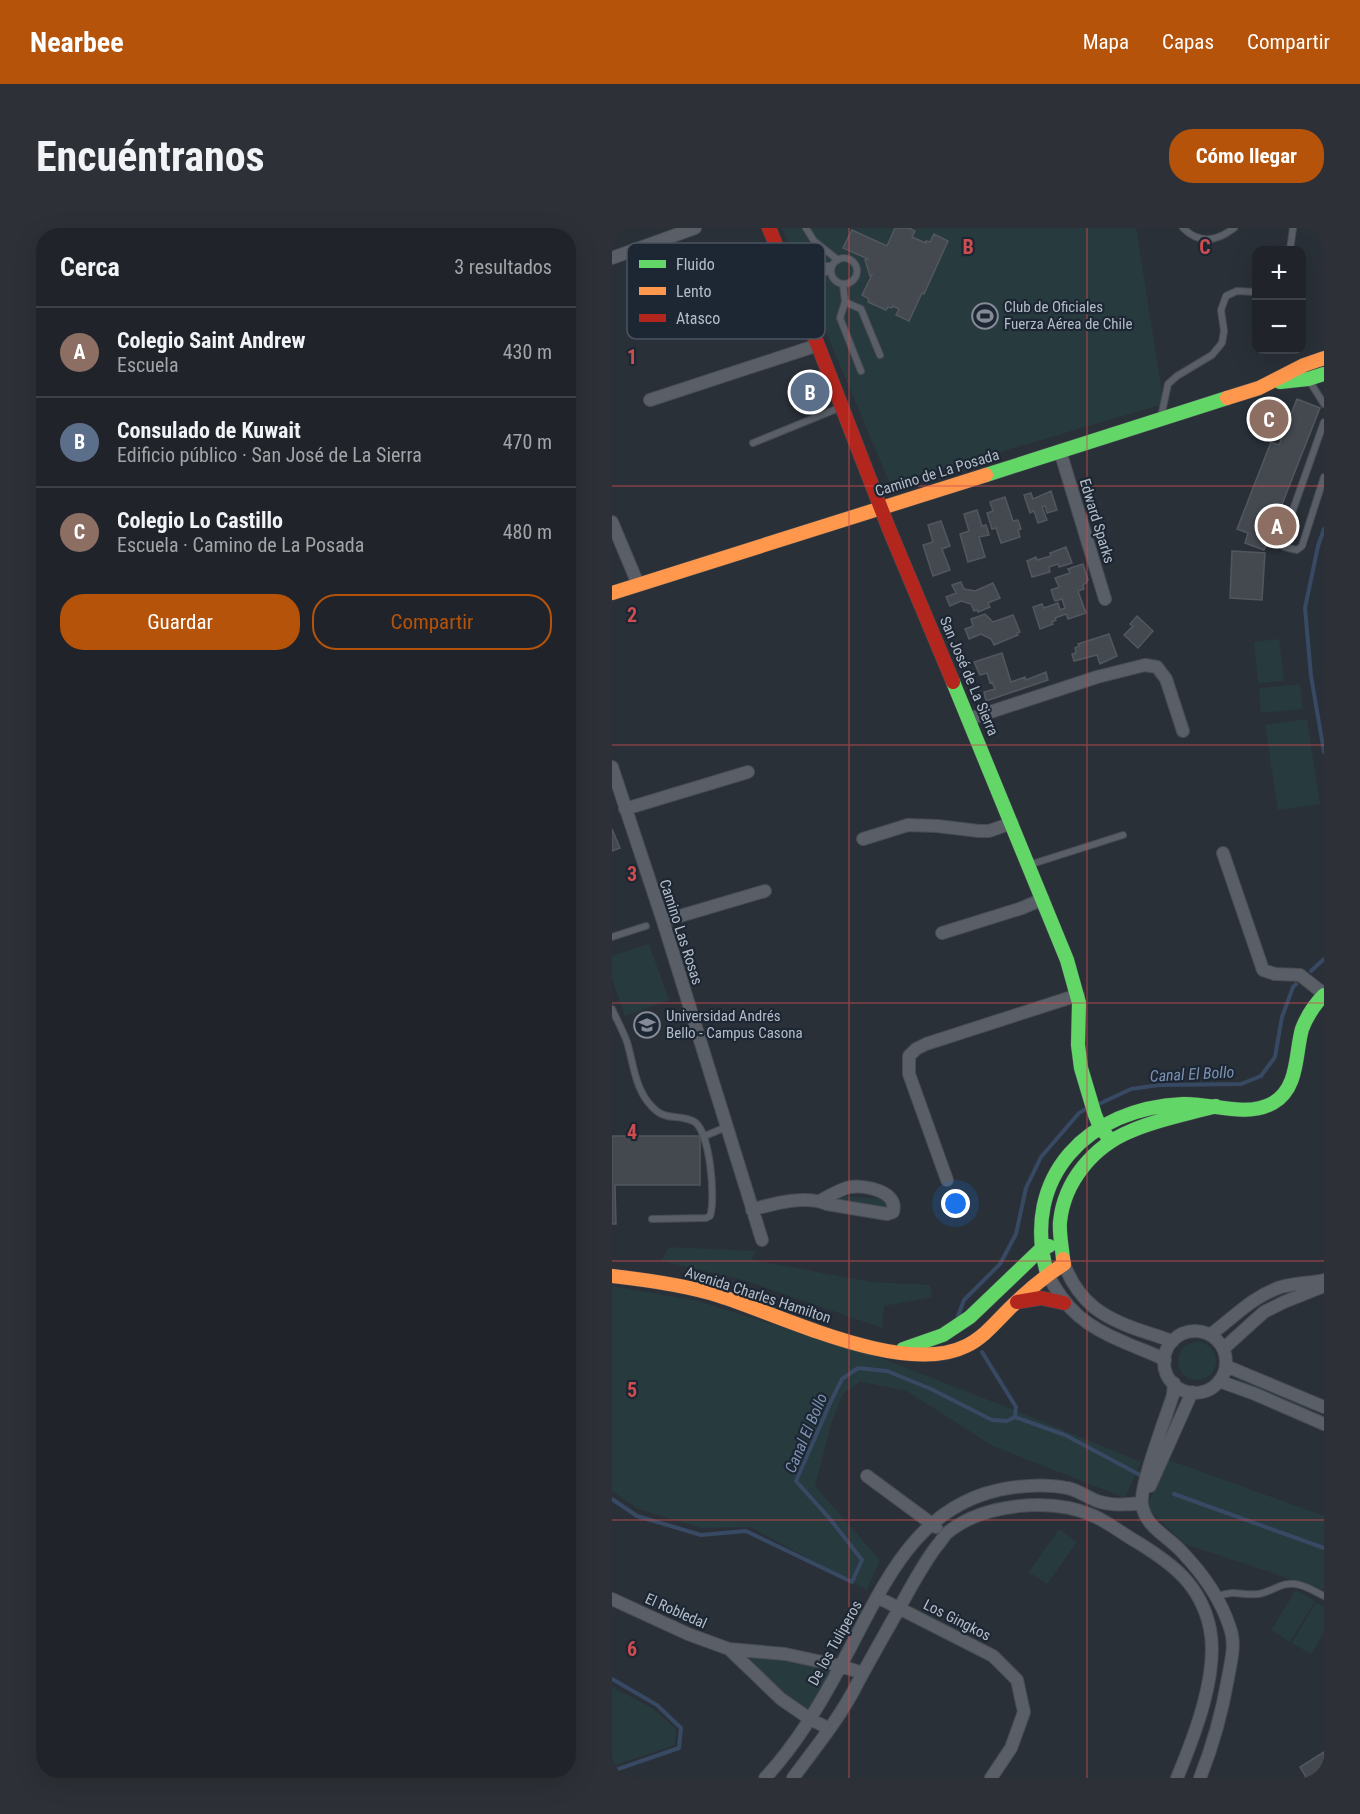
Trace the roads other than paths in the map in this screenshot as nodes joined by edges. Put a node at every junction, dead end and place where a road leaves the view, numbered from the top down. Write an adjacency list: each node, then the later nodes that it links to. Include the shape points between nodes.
1 (695, 228): 7 (street)
2 (769, 228): 8 (street, San José de La Sierra)
3 (806, 228): 9 (lane)
4 (1183, 228): 5 (lane, via 1204,240)
5 (1234, 228)
6 (1293, 228): 10 (lane)
7 (654, 243)
8 (775, 243)
9 (815, 243)
10 (1291, 246)
11 (825, 250): 14 (lane)
12 (627, 253): 13 (street)
13 (612, 258)
14 (838, 260): 15 (lane); 17 (lane, via 848,259 857,269 855,279)
15 (832, 268): 16 (lane); 17 (lane, via 833,278)
16 (825, 270)
17 (843, 284): 19 (lane)
18 (1252, 292): 31 (lane, via 1237,291 1226,296 1221,310 1222,343 1212,355 1168,384)
19 (845, 302): 22 (lane, via 861,309); 24 (lane, via 840,318)
20 (815, 339): 21 (street, San José de La Sierra)
21 (818, 345): 28 (street); 30 (street, San José de La Sierra)
22 (880, 356)
23 (1324, 358): 27 (street, Camino de La Posada)
24 (861, 371)
25 (1324, 374): 26 (street, Camino de La Posada)
26 (1308, 379): 27 (street, Camino de La Posada); 29 (lane)
27 (1272, 383): 31 (street, Camino de La Posada)
28 (650, 400)
29 (1324, 404)
30 (842, 407): 33 (lane); 36 (street, San José de La Sierra)
31 (1160, 420): 34 (street, Camino de La Posada)
32 (1324, 422): 35 (lane, via 1282,541 1284,547 1297,550 1302,546)
33 (753, 443)
34 (1060, 451): 36 (street, Camino de La Posada); 40 (street, Edward Sparks)
35 (1324, 477)
36 (881, 507): 38 (street, Camino de La Posada); 41 (street, San José de La Sierra)
37 (612, 522): 38 (street)
38 (638, 584): 39 (street, Camino de La Posada)
39 (612, 592)
40 (1106, 599)
41 (969, 718): 42 (street, via 1145,664 1157,667 1166,679); 46 (street, San José de La Sierra)
42 (1184, 731)
43 (612, 768): 45 (street, Camino Las Rosas)
44 (748, 772): 45 (street)
45 (625, 809): 53 (street, Camino Las Rosas)
46 (1012, 823): 48 (street, via 989,831 908,825); 50 (street, San José de La Sierra)
47 (1123, 836): 50 (lane)
48 (863, 839)
49 (1223, 853): 57 (street, via 1263,970 1300,975)
50 (1029, 866): 52 (street, San José de La Sierra)
51 (765, 891): 53 (street)
52 (1043, 899): 55 (street); 58 (street, San José de La Sierra)
53 (663, 921): 61 (street, Camino Las Rosas)
54 (646, 926): 56 (lane)
55 (942, 933)
56 (612, 937)
57 (1324, 994): 60 (street, via 1304,1022 1292,1078 1283,1096 1257,1108)
58 (1078, 995): 62 (street, San José de La Sierra, via 1081,1068); 65 (street, via 926,1044 909,1056 909,1074)
59 (612, 1009): 63 (lane, via 647,1101 662,1116 693,1121)
60 (1216, 1106): 62 (street, via 1166,1106); 64 (street, via 1166,1119)
61 (726, 1127): 63 (lane); 67 (street, Camino Las Rosas)
62 (1100, 1127): 64 (street, San José de La Sierra); 71 (street, via 1067,1153 1051,1179 1041,1215)
63 (705, 1136): 68 (lane, via 714,1196 710,1216)
64 (1110, 1141): 70 (street, via 1084,1164 1071,1186 1060,1222)
65 (947, 1180)
66 (820, 1201): 66 (street, via 851,1187 880,1191 892,1200 895,1208 887,1214); 67 (street, via 777,1203)
67 (752, 1210): 69 (street, Camino Las Rosas)
68 (652, 1219)
69 (762, 1240)
70 (1061, 1241): 71 (street, Avenida Charles Hamilton); 72 (street)
71 (1041, 1249): 73 (street); 82 (street, Avenida Charles Hamilton, via 970,1317 943,1335)
72 (1064, 1264): 73 (street, Avenida Charles Hamilton); 80 (street, via 1076,1288 1100,1312)
73 (1047, 1273): 77 (street); 78 (street, Avenida Charles Hamilton)
74 (612, 1276): 82 (street, Avenida Charles Hamilton, via 719,1296 855,1344)
75 (1324, 1280): 79 (street, via 1267,1293)
76 (1324, 1286): 81 (street, via 1264,1312)
77 (1064, 1302): 78 (street, via 1041,1298); 83 (street, via 1099,1332)
78 (1016, 1303): 82 (street, Avenida Charles Hamilton, via 981,1337 960,1349 930,1355)
79 (1210, 1335): 80 (street, via 1193,1331); 81 (street)
80 (1173, 1341): 83 (street)
81 (1223, 1349): 84 (street)
82 (893, 1352)
83 (1165, 1360): 86 (street)
84 (1226, 1366): 85 (street); 88 (street)
85 (1219, 1381): 87 (street, via 1207,1390); 89 (street)
86 (1174, 1383): 87 (street); 92 (street)
87 (1192, 1392): 92 (street)
88 (1324, 1407)
89 (1324, 1424)
90 (867, 1476): 94 (street)
91 (1070, 1489): 92 (street, De los Tuliperos, via 1098,1501 1119,1505); 93 (street); 94 (street, De los Tuliperos, via 1030,1485 991,1492 961,1504)
92 (1141, 1503): 98 (street, via 1147,1521 1190,1560)
93 (1095, 1516): 95 (street, via 1052,1506 1022,1506 980,1515); 104 (street, via 1159,1556 1188,1582 1209,1627)
94 (931, 1523): 95 (street); 97 (street, De los Tuliperos, via 902,1555)
95 (946, 1534): 100 (street, via 916,1576)
96 (1324, 1596): 98 (lane, via 1290,1583 1258,1594 1226,1593)
97 (877, 1597): 100 (street, Los Gingkos); 102 (street, De los Tuliperos)
98 (1216, 1598): 105 (street, via 1231,1629 1233,1644)
99 (612, 1599): 101 (street, El Robledal)
100 (900, 1608): 103 (street); 111 (street, Los Gingkos, via 993,1656 1017,1680 1024,1712 1011,1748)
101 (729, 1649): 102 (street, El Robledal, via 785,1654); 106 (street, El Robledal, via 781,1699)
102 (841, 1666): 103 (street, El Robledal); 106 (street, De los Tuliperos)
103 (862, 1673): 107 (street)
104 (1210, 1674): 105 (street); 108 (street)
105 (1223, 1708): 113 (street)
106 (810, 1719): 107 (street, El Robledal); 109 (street, De los Tuliperos)
107 (828, 1728): 110 (street)
108 (1178, 1775): 112 (street)
109 (765, 1778)
110 (793, 1778)
111 (991, 1778)
112 (1194, 1778)
113 (1200, 1778)

